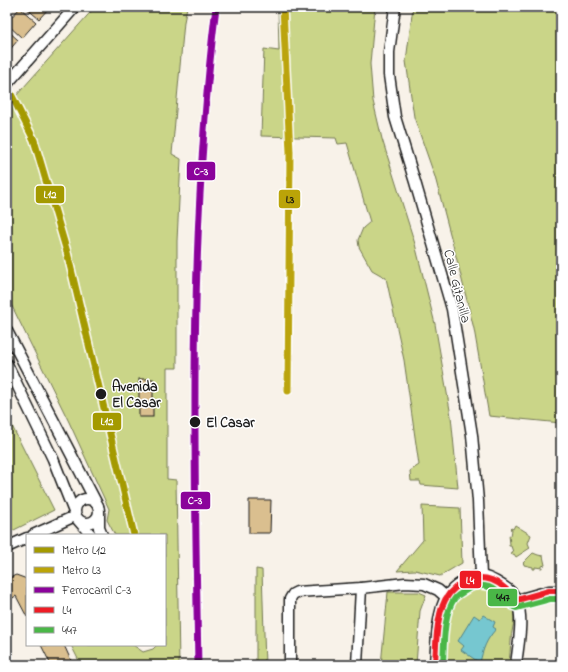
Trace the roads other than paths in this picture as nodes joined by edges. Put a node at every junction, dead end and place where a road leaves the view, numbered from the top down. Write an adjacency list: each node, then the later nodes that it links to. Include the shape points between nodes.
1 (75, 7): 3 (street)
2 (395, 7): 13 (street, Calle Gitanilla, via 389,75 395,117 452,309 472,435)
3 (7, 84)
4 (7, 331): 6 (street)
5 (7, 364): 7 (street, via 53,458)
6 (98, 508): 7 (street, via 98,515 92,522 85,523); 7 (street, via 91,500 81,500); 10 (street)
7 (76, 516): 8 (street); 9 (street)
8 (35, 534)
9 (90, 534)
10 (102, 534)
11 (26, 538): 12 (street)
12 (7, 547)
13 (481, 576): 16 (street, via 464,581); 17 (street, via 508,589)
14 (361, 588): 16 (street, via 398,583 424,584); 18 (street, via 303,591 293,594 290,598); 19 (street)
15 (561, 591): 17 (street, via 549,591)
16 (446, 597): 20 (street, via 440,616)
17 (517, 600): 21 (street, via 521,616)
18 (290, 665)
19 (357, 665)
20 (435, 665)
21 (516, 665)

